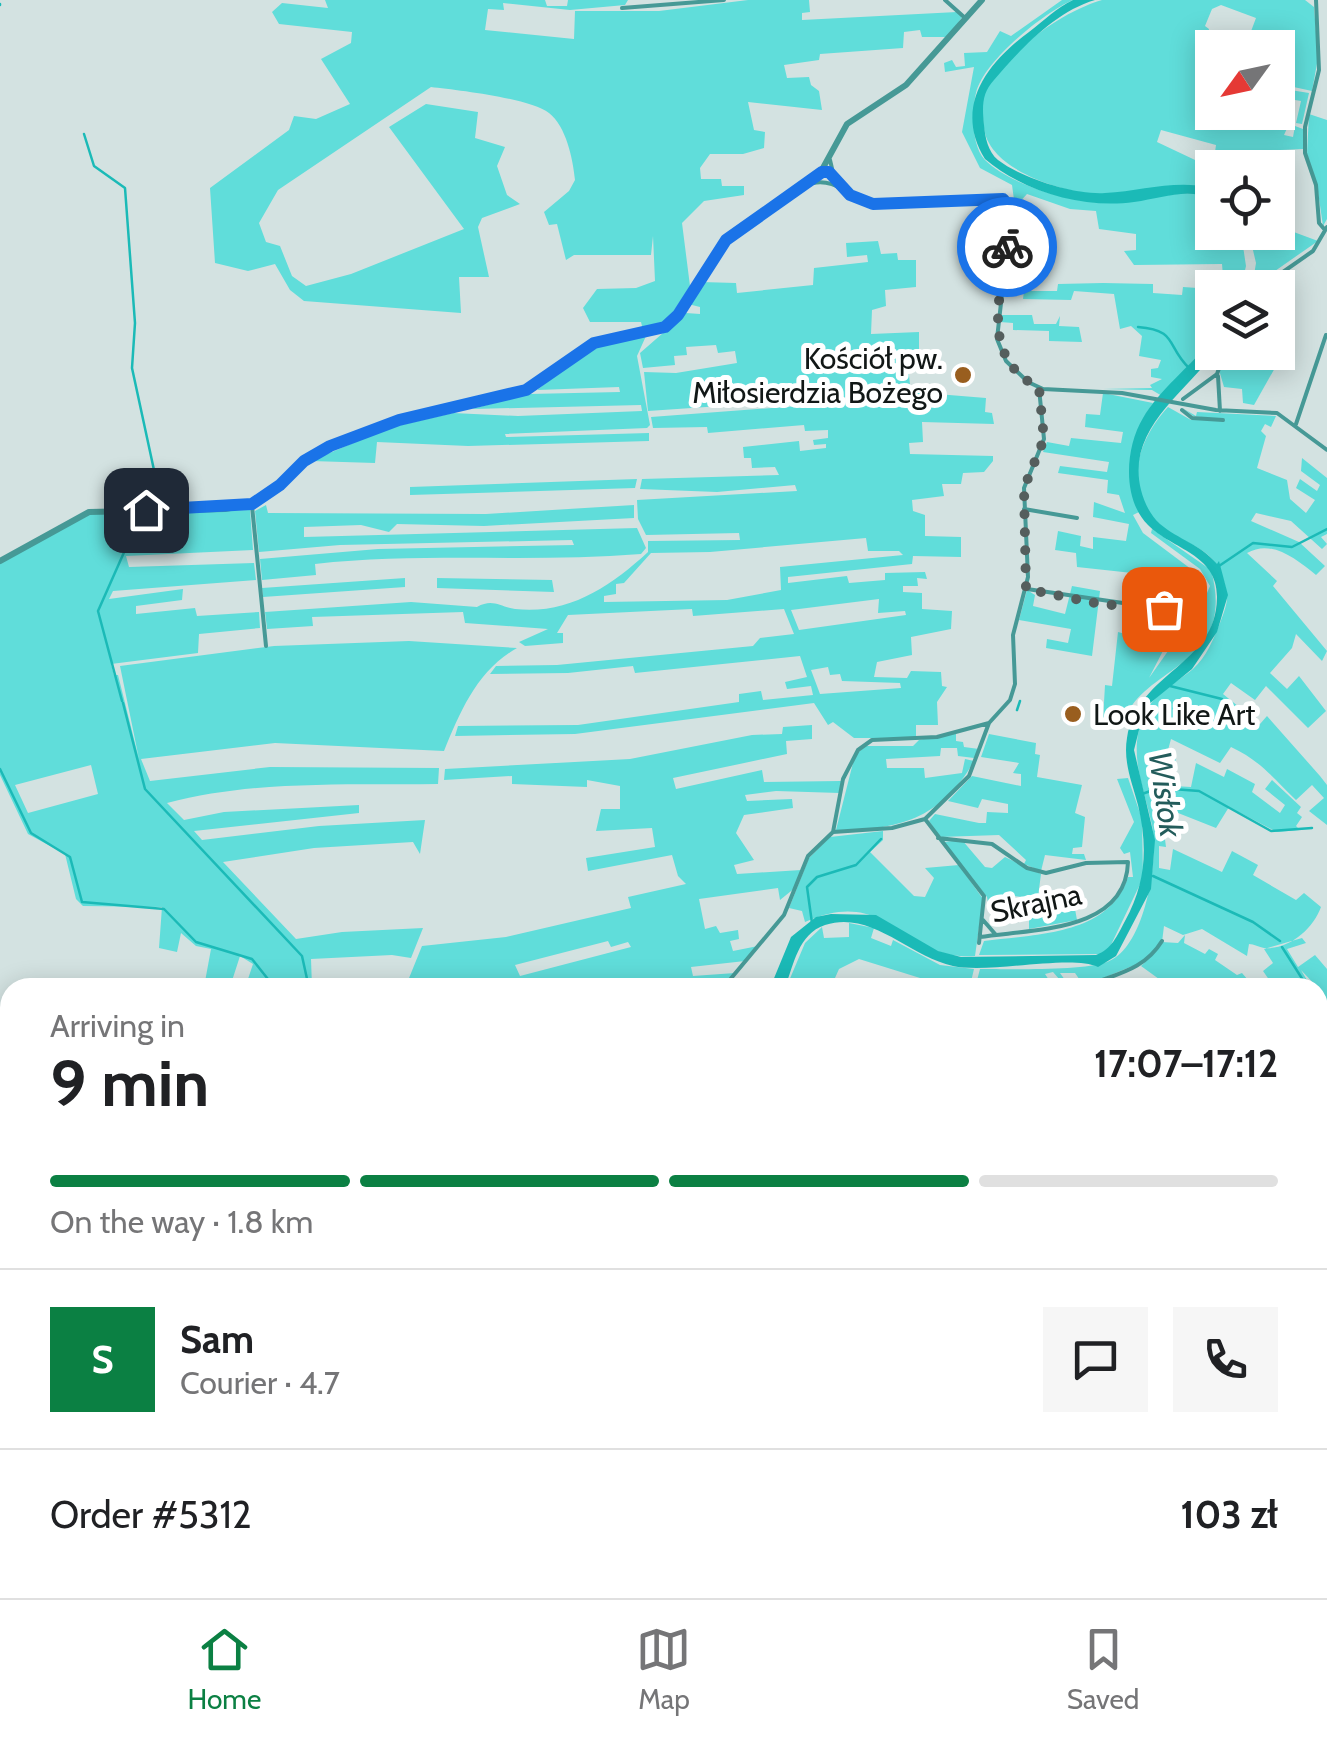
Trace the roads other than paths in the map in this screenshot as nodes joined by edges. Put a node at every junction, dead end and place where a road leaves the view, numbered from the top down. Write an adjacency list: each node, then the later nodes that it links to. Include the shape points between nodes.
1 (724, 0): 5 (street)
2 (945, 0): 6 (street)
3 (982, 0): 6 (street)
4 (1316, 0): 11 (street, via 1320,70 1305,153 1319,223)
5 (622, 8)
6 (967, 19): 7 (street, via 906,85 847,124)
7 (830, 156): 8 (street); 9 (street)
8 (822, 172): 9 (street); 10 (street)
9 (833, 179): 10 (street); 16 (street, via 873,204 1006,201 1011,221 997,339 1006,361)
10 (808, 184): 23 (street, via 726,240 665,327 594,343 526,390 399,420 330,446)
11 (1326, 229): 12 (street, via 1313,251)
12 (1286, 270)
13 (1326, 334): 21 (street)
14 (1219, 370): 15 (street)
15 (1217, 374): 17 (street); 19 (street)
16 (1039, 388): 19 (street); 24 (street, via 1044,439 1026,481)
17 (1183, 399)
18 (1182, 410): 20 (street, via 1192,418)
19 (1220, 410): 21 (street, via 1276,413)
20 (1224, 420)
21 (1295, 425): 22 (street)
22 (1327, 450)
23 (252, 504): 26 (street, via 89,512); 29 (street)
24 (1024, 509): 25 (street); 27 (street)
25 (1077, 518)
26 (0, 561)
27 (1026, 589): 28 (street); 30 (street, via 1013,635 1014,684)
28 (1189, 617)
29 (266, 646)
30 (989, 723): 31 (street, via 969,776); 32 (street, via 936,737 872,740 858,750 843,779)
31 (925, 819): 32 (street); 33 (street)
32 (833, 832): 37 (street, via 808,856 787,911)
33 (938, 838): 34 (street, via 984,896); 35 (street, Skrajna, via 992,844 1046,873 1128,862 1125,884 1096,916)
34 (983, 920): 35 (street); 35 (street, Skrajna, via 980,940)
35 (996, 935)
36 (1162, 941): 38 (street, via 1146,962)
37 (731, 978)
38 (1107, 978)

